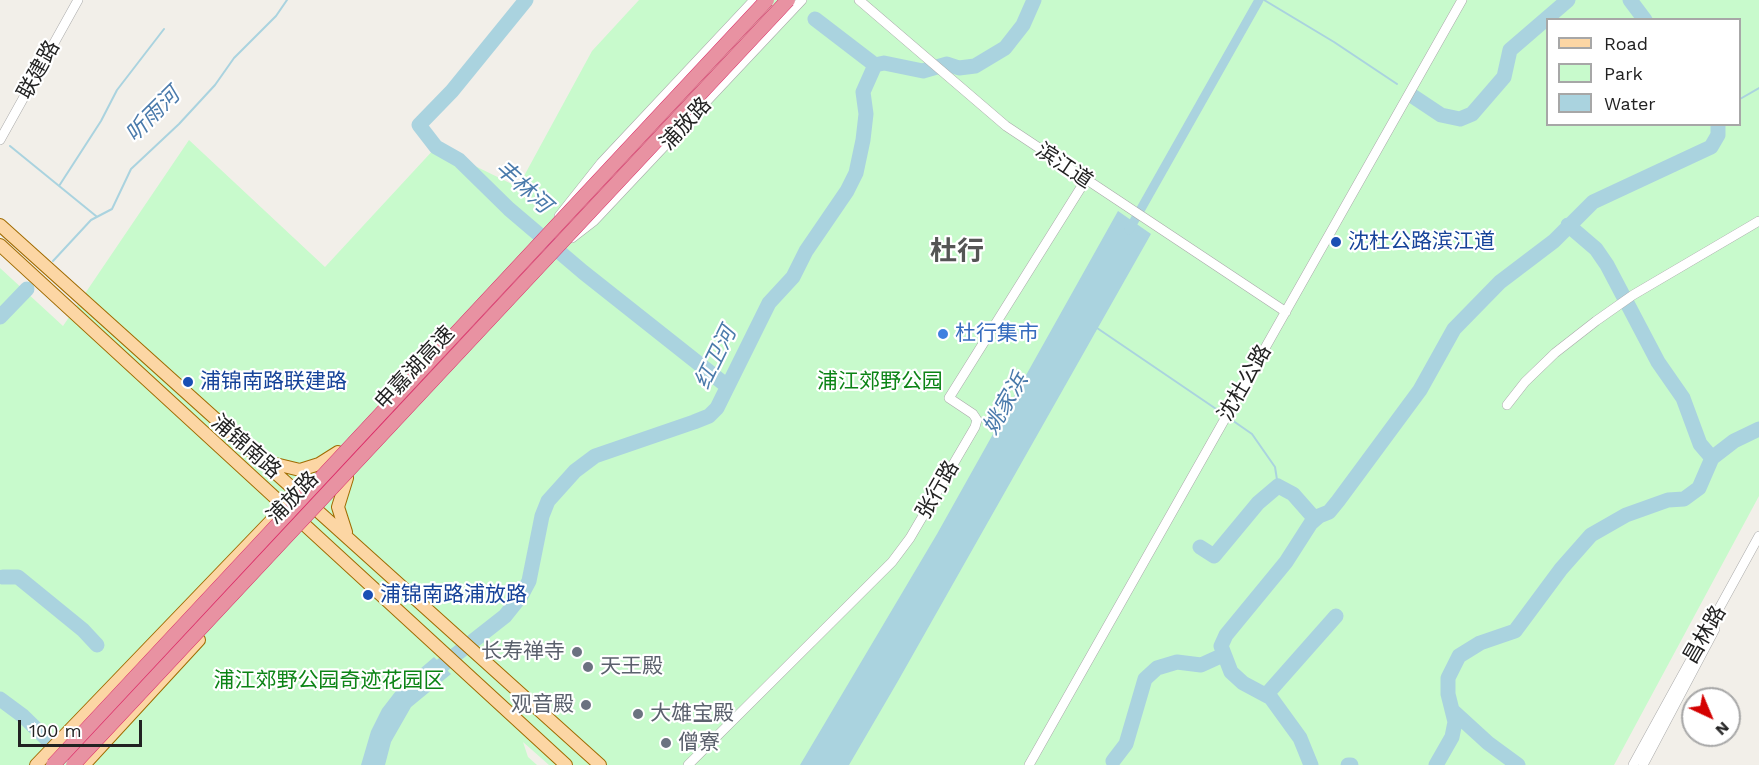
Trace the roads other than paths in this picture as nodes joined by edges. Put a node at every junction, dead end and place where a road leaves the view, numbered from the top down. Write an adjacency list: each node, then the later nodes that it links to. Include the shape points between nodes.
1 (78, 0): 8 (street, 联建路)
2 (754, 0): 12 (street, 浦放路, via 601,163)
3 (765, 0): 12 (main road, 浦放路, bridge); 27 (highway, 申嘉湖高速, bridge)
4 (790, 0): 14 (main road, 浦放路, bridge); 28 (highway, 申嘉湖高速, bridge)
5 (802, 0): 14 (street, 浦放路, via 594,221)
6 (859, 0): 9 (street, 滨江道, via 1006,126)
7 (1462, 0): 15 (street, 沈杜公路)
8 (0, 140)
9 (1085, 181): 15 (street, 滨江道); 32 (street, 张行路, via 949,398 977,420 910,538 892,562)
10 (1759, 221): 16 (street, via 1596,321 1555,352 1524,382)
11 (0, 225): 18 (main road, 浦锦南路)
12 (547, 233): 17 (main road, 浦放路, bridge)
13 (0, 245): 21 (main road, 浦锦南路)
14 (564, 245): 19 (main road, 浦放路, bridge)
15 (1286, 312): 33 (street, 沈杜公路)
16 (1508, 405)
17 (338, 452): 18 (main road, via 300,470); 20 (main road, 浦放路)
18 (259, 458): 20 (main road, 浦锦南路)
19 (346, 478): 22 (main road, 浦放路); 25 (main road, via 338,507 341,524)
20 (299, 492): 21 (main road, 浦放路); 22 (main road, 浦锦南路)
21 (286, 506): 23 (main road, 浦锦南路); 27 (main road, 浦放路, via 61,738)
22 (318, 509): 23 (main road, 浦放路); 25 (main road, 浦锦南路)
23 (304, 524): 28 (main road, 浦放路); 30 (main road, 浦锦南路)
24 (1759, 536): 34 (street, 昌林路)
25 (350, 538): 31 (main road, 浦锦南路)
26 (1759, 549): 35 (street, 昌林路)
27 (51, 758): 29 (main road, 浦放路)
28 (81, 764)
29 (36, 765)
30 (566, 765)
31 (600, 765)
32 (688, 765)
33 (1029, 765)
34 (1633, 765)
35 (1643, 765)

